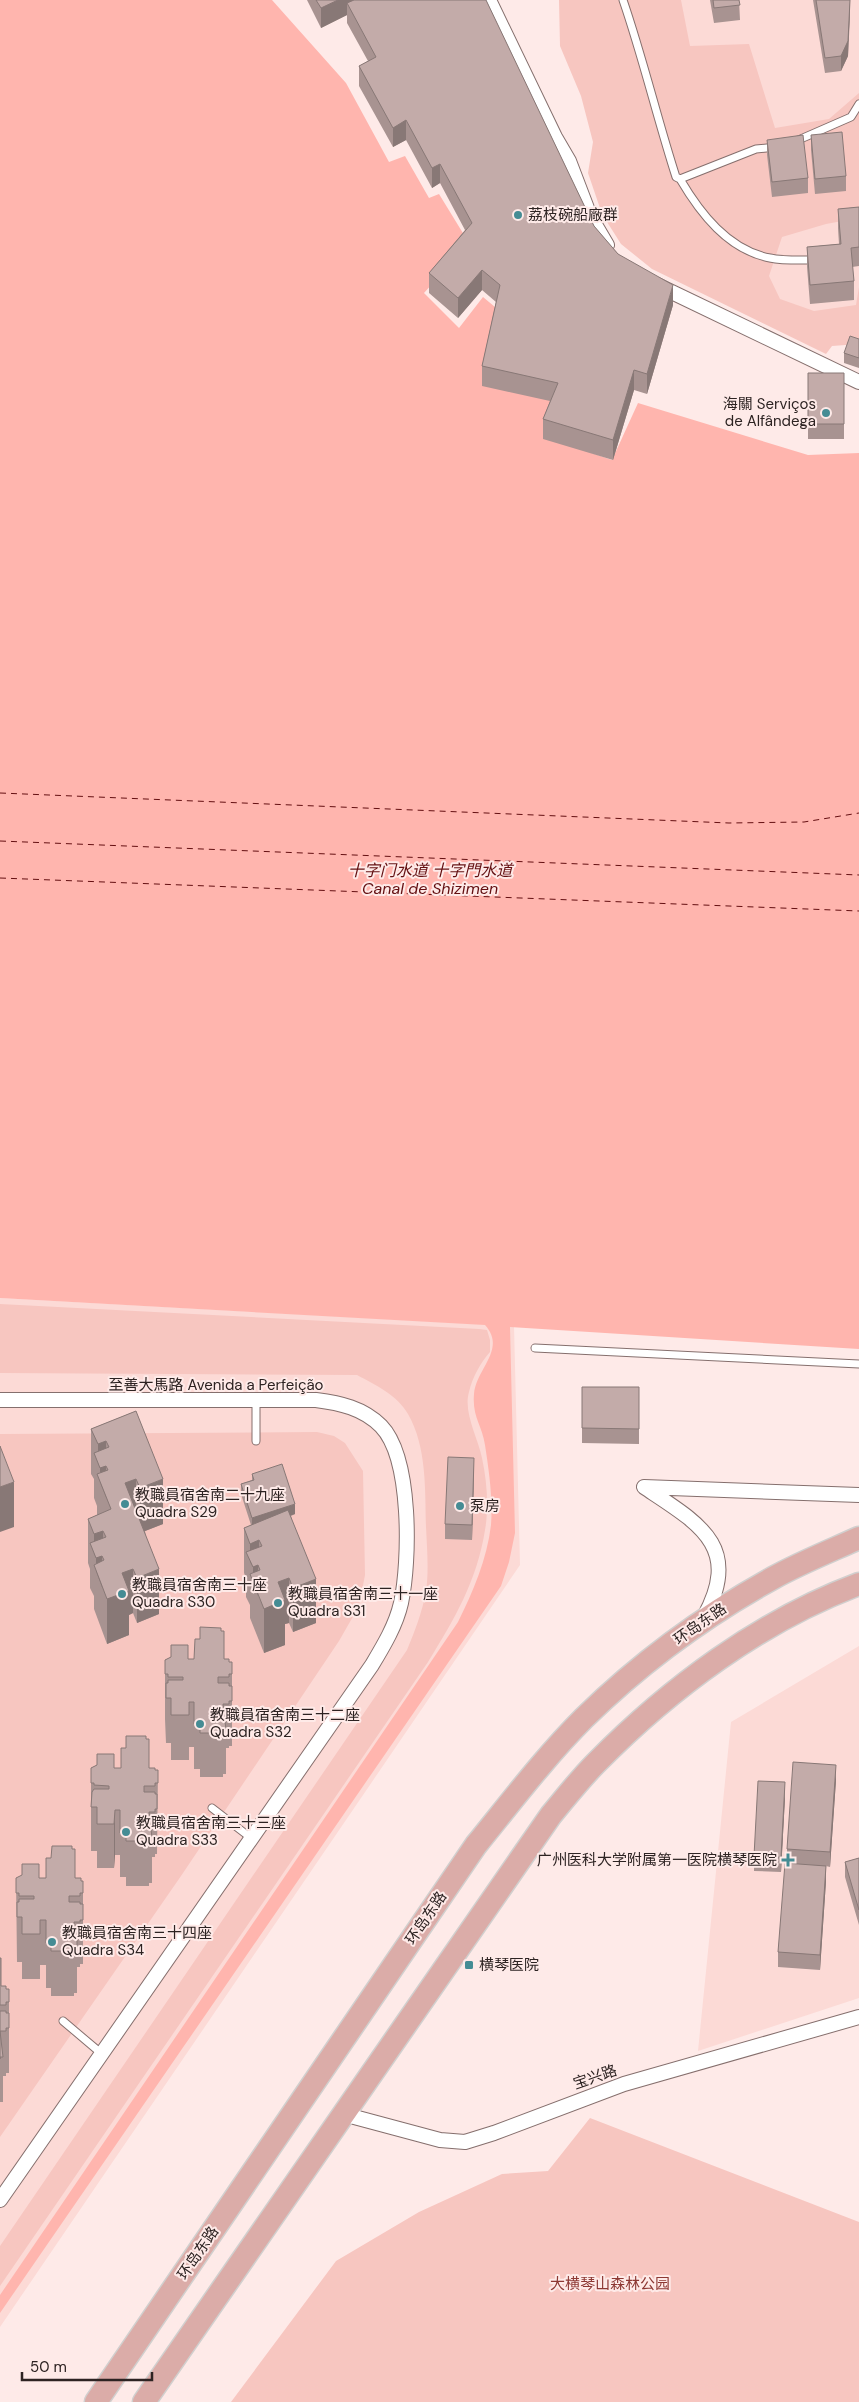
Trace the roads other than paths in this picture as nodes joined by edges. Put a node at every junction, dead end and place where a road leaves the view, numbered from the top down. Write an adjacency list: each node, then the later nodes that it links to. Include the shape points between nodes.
1 (489, 0): 7 (street, via 569,161 590,216)
2 (622, 0): 6 (lane, via 635,33 656,117 676,177)
3 (859, 104): 4 (lane, via 851,117)
4 (790, 143)
5 (782, 147): 6 (lane, via 756,149)
6 (680, 179): 8 (lane, via 698,208 731,242 769,258)
7 (616, 257)
8 (824, 261)
9 (647, 279): 10 (street)
10 (859, 382)
11 (535, 1348): 12 (lane)
12 (859, 1364)
13 (256, 1399): 14 (street, 至善大馬路 Avenida a Perfeição); 15 (lane); 21 (street, 至善大馬路 Avenida a Perfeição, via 335,1402 352,1406 381,1427 394,1444 400,1464 404,1585 394,1625 380,1652)
14 (0, 1400)
15 (256, 1441)
16 (859, 1495): 19 (street, via 644,1487 681,1512 711,1541 718,1557 720,1573 714,1598)
17 (859, 1538): 19 (main road, 环岛东路, via 774,1577)
18 (859, 1584): 25 (main road, via 748,1640 659,1704 594,1765 551,1814)
19 (702, 1620): 27 (main road, 环岛东路, via 643,1665 584,1718 532,1775 476,1845)
20 (212, 1808): 21 (lane)
21 (251, 1838): 24 (street, 至善大馬路 Avenida a Perfeição)
22 (859, 2017): 25 (street, 宝兴路, via 624,2084 465,2142 440,2140)
23 (63, 2021): 24 (lane)
24 (102, 2054): 26 (street, 至善大馬路 Avenida a Perfeição)
25 (343, 2114): 28 (main road)
26 (0, 2200)
27 (96, 2402)
28 (144, 2402)

